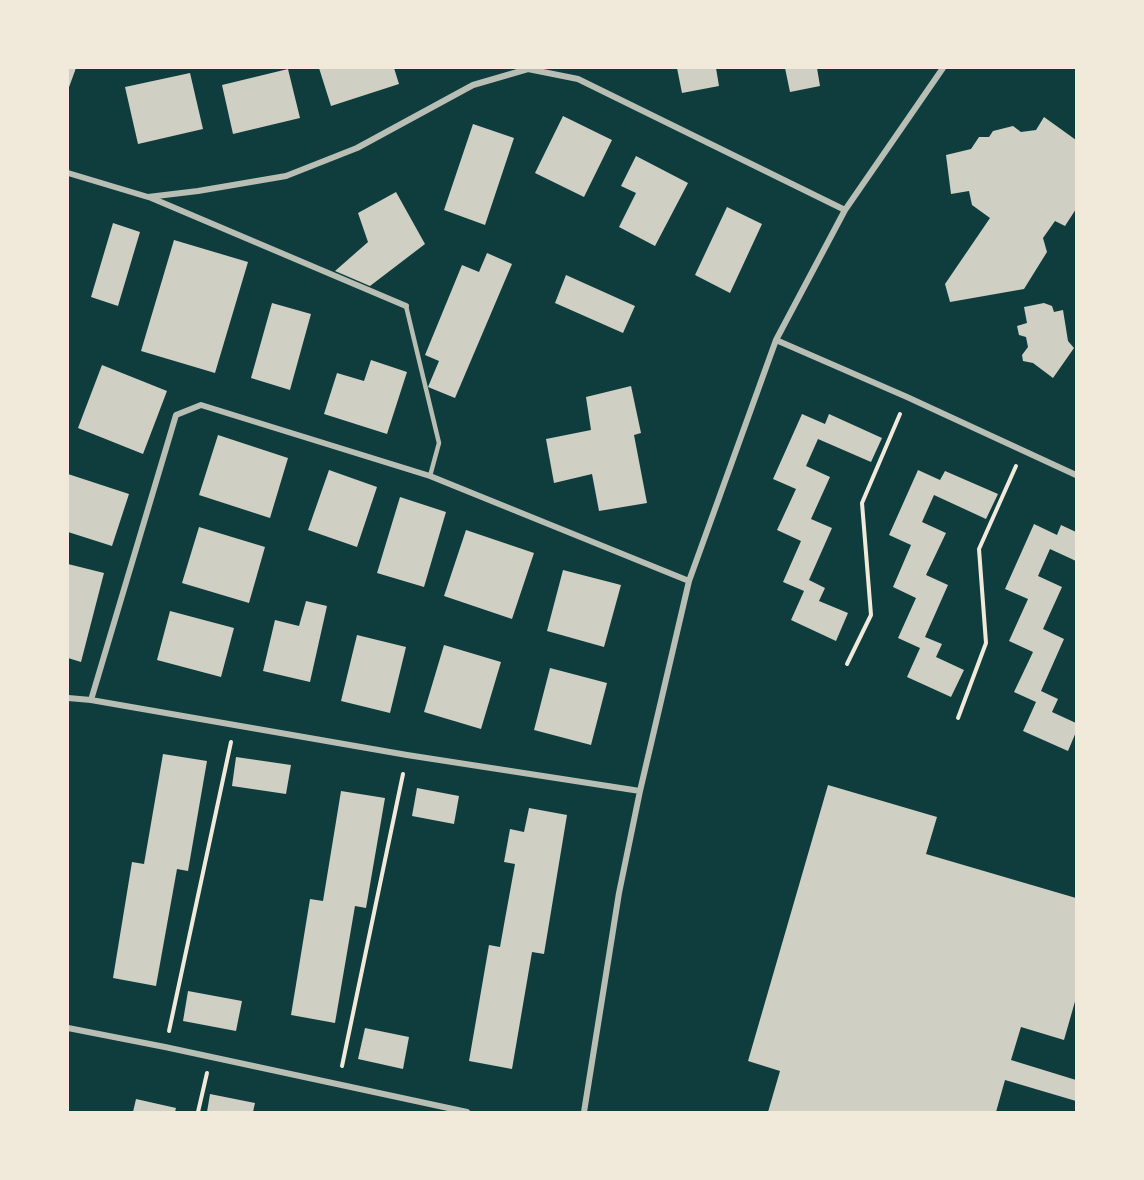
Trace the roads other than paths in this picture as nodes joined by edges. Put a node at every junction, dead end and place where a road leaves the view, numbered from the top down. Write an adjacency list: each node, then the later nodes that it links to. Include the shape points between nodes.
1 (942, 68): 4 (street)
2 (68, 173): 3 (street)
3 (148, 197): 4 (street, via 286,176 357,148 472,85 528,69 578,79); 5 (street)
4 (845, 210): 6 (street)
5 (406, 306): 8 (lane, via 439,443)
6 (776, 340): 7 (street); 9 (street)
7 (1077, 475)
8 (430, 476): 9 (street); 11 (street, via 201,405 176,415)
9 (689, 581): 12 (street)
10 (68, 698): 11 (street)
11 (91, 700): 12 (street)
12 (640, 791): 15 (street, via 619,893)
13 (68, 1028): 14 (street)
14 (467, 1113)
15 (584, 1113)

